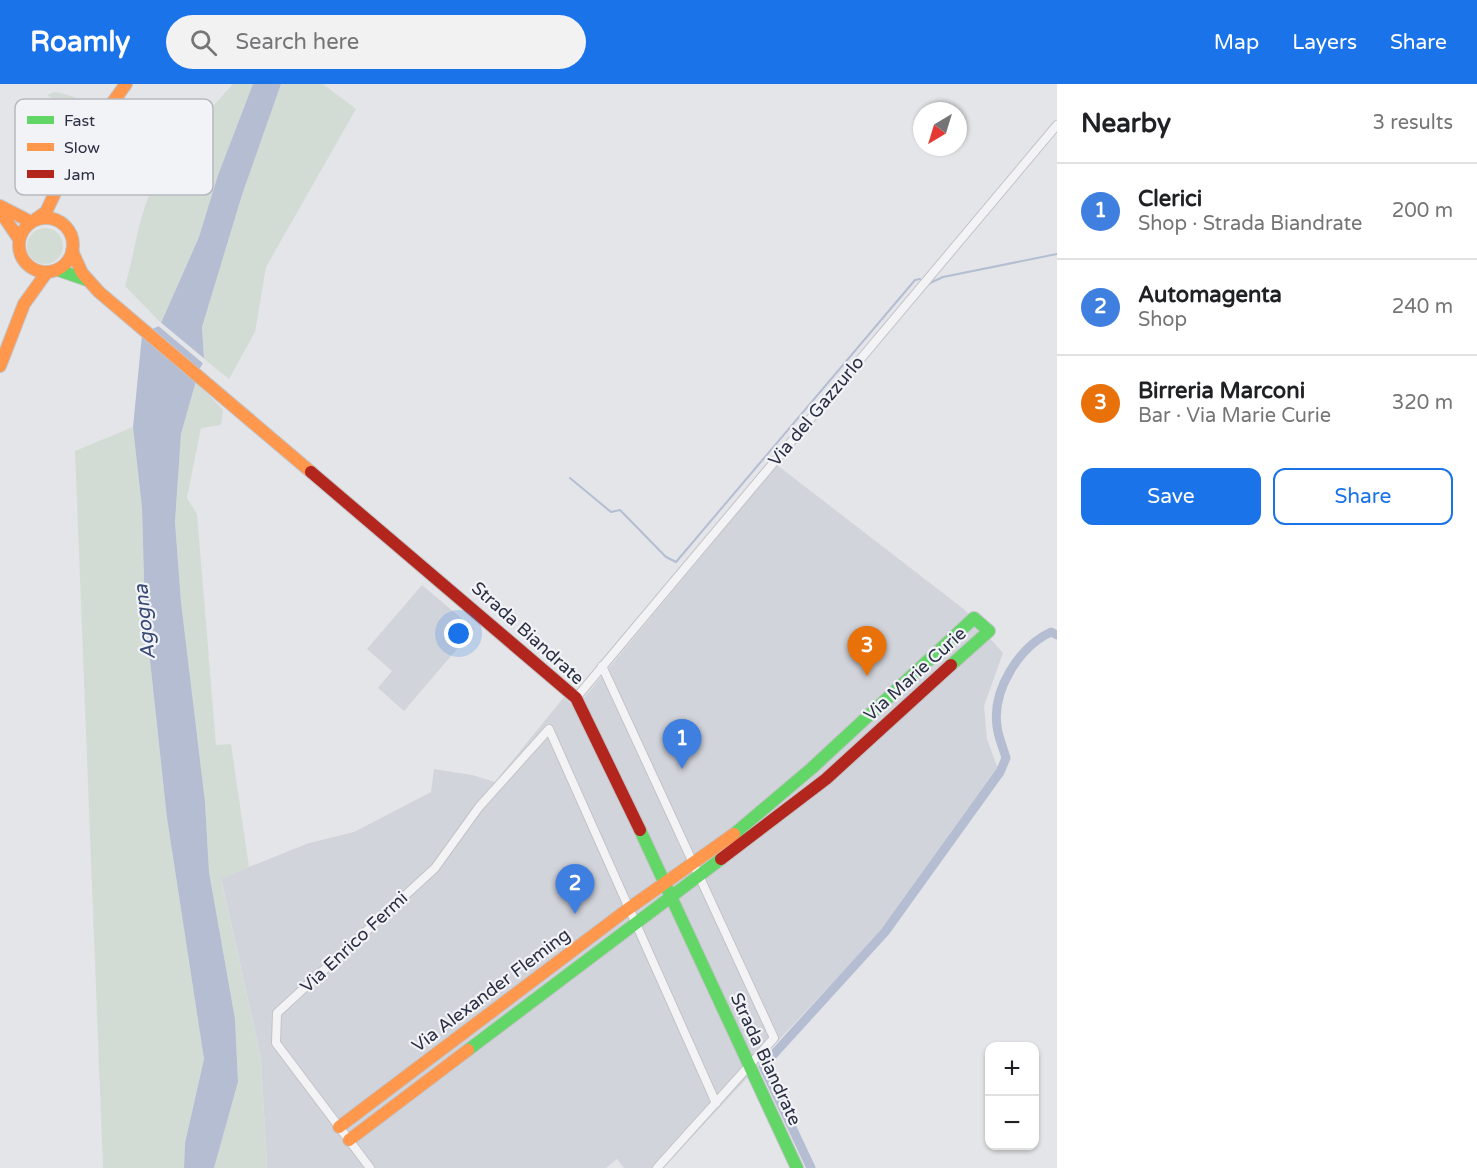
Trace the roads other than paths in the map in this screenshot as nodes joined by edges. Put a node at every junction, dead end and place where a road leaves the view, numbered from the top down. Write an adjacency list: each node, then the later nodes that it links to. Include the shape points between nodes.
1 (126, 84): 2 (main road)
2 (115, 99)
3 (1057, 125): 17 (street, Via del Gazzurlo)
4 (55, 195): 8 (main road, via 46,212)
5 (60, 195): 9 (main road)
6 (0, 206): 8 (main road, via 21,219)
7 (0, 211): 10 (main road)
8 (34, 220): 9 (main road, via 52,218); 10 (main road)
9 (65, 226): 11 (main road, via 72,238)
10 (19, 240): 12 (main road, via 20,256)
11 (72, 251): 13 (main road, via 69,259); 14 (main road, Strada Biandrate)
12 (25, 263): 13 (main road, via 35,270); 15 (main road, via 28,284)
13 (53, 271): 14 (main road, Strada Biandrate); 15 (main road, via 40,278)
14 (90, 282): 18 (main road, Strada Biandrate)
15 (24, 304): 16 (main road)
16 (0, 366)
17 (602, 666): 18 (street, Via del Gazzurlo); 19 (street)
18 (576, 698): 21 (main road, Strada Biandrate)
19 (694, 863): 20 (street); 20 (main road, Via Marie Curie, via 812,768 974,618 989,631 826,779); 21 (main road, Via Marie Curie)
20 (700, 875): 22 (main road, Via Marie Curie); 25 (street, via 774,1038)
21 (665, 882): 22 (main road, Strada Biandrate); 23 (main road, Via Alexander Fleming)
22 (671, 897): 24 (main road, Via Alexander Fleming); 25 (main road, Strada Biandrate)
23 (628, 909): 24 (street); 27 (main road, Via Alexander Fleming); 27 (street, Via Enrico Fermi, via 549,729 479,807 435,868 277,1013 276,1042)
24 (635, 925): 26 (street); 28 (main road, Via Alexander Fleming)
25 (748, 1064): 26 (street); 31 (main road, Strada Biandrate)
26 (716, 1103): 30 (street)
27 (339, 1127): 28 (street, Via Enrico Fermi)
28 (349, 1140): 29 (street, Via Enrico Fermi)
29 (370, 1168)
30 (657, 1168)
31 (797, 1168)

